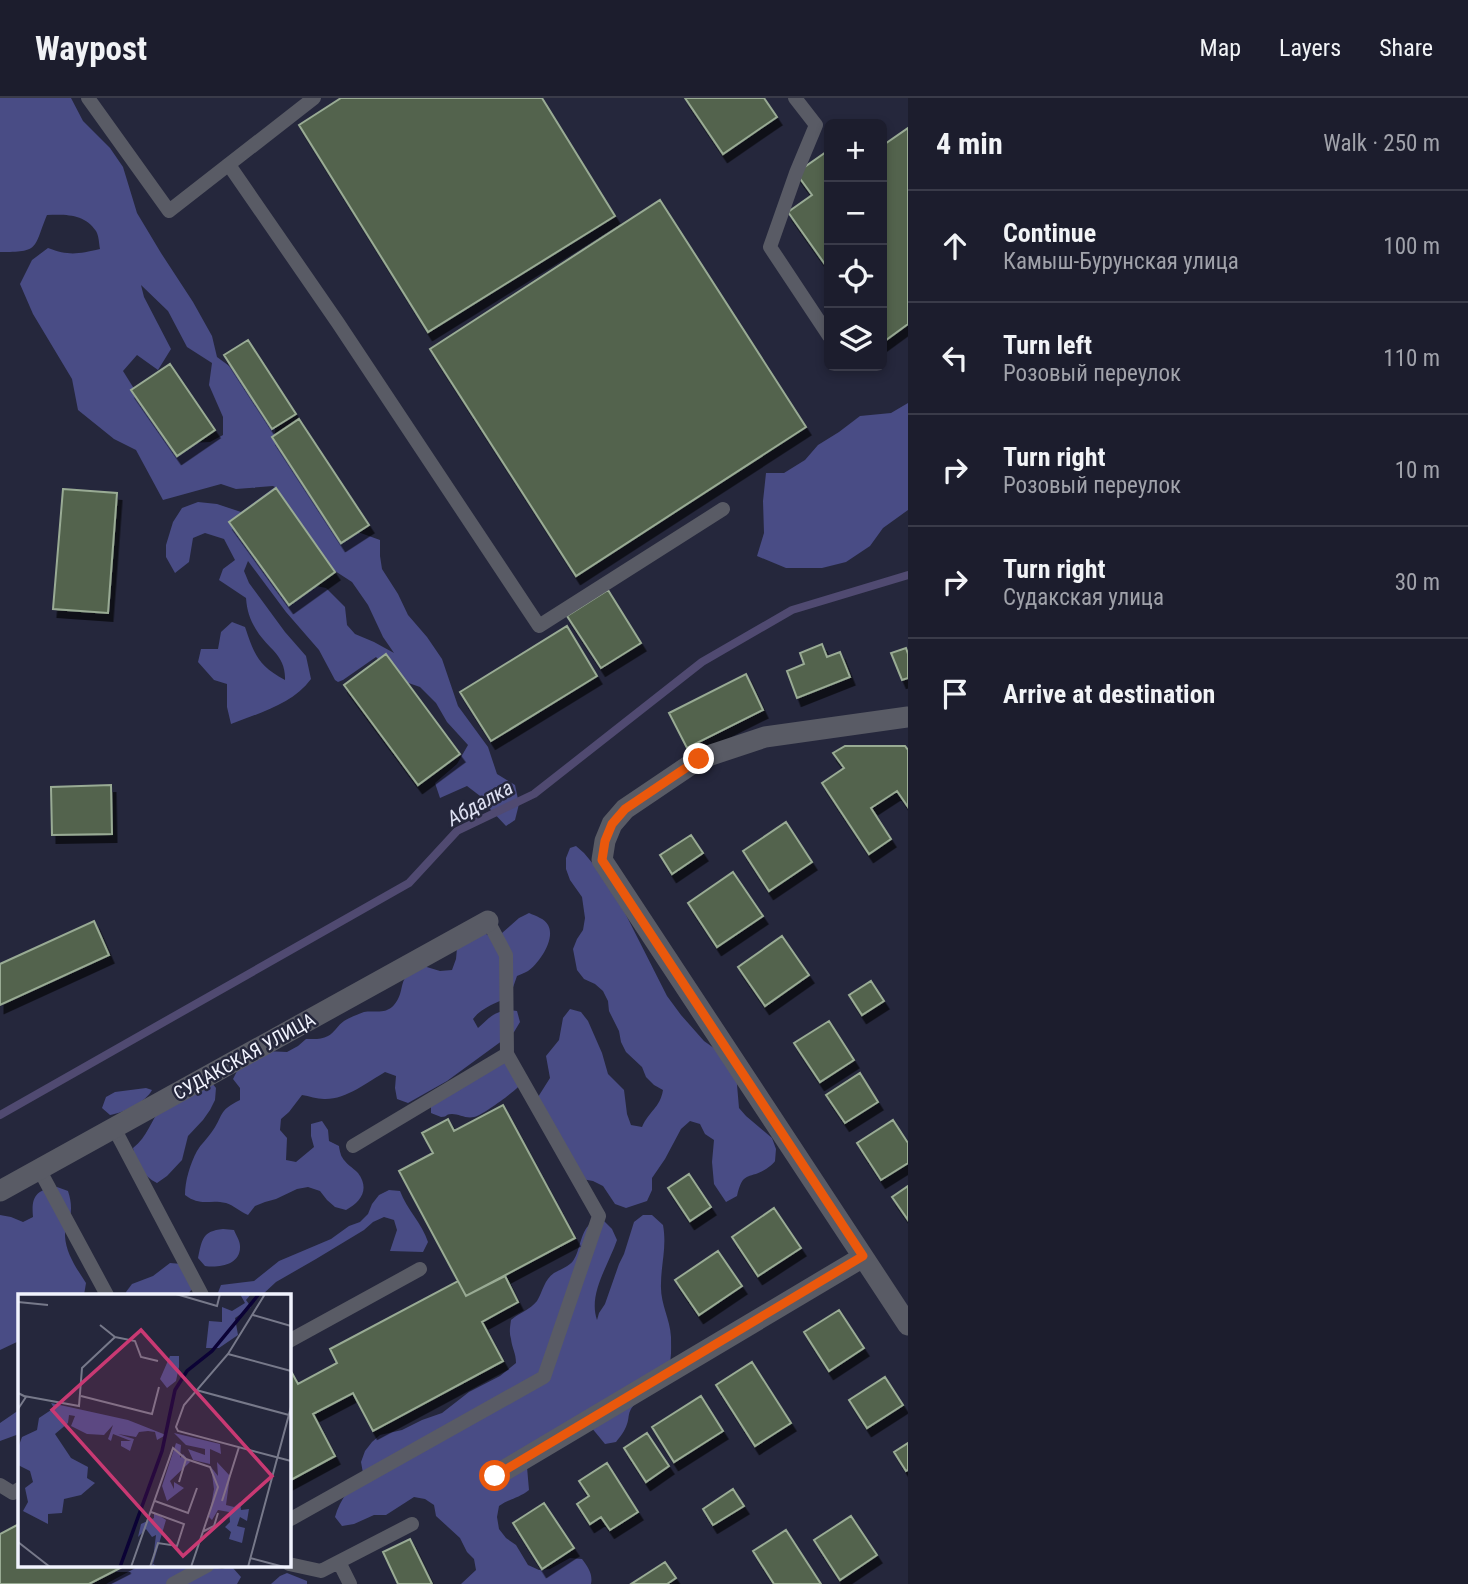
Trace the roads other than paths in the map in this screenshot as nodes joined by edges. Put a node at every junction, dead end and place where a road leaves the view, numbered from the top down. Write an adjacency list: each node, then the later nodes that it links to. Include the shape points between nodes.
1 (88, 98): 4 (lane, via 169,211)
2 (314, 98): 4 (lane)
3 (795, 98): 5 (lane, via 816,125 770,247)
4 (229, 165): 6 (lane, via 539,626)
5 (824, 328)
6 (723, 509)
7 (908, 717): 14 (street, via 765,737 699,759 625,809 612,824 602,860)
8 (488, 921): 9 (lane, via 506,956); 10 (street, СУДАКСКАЯ УЛИЦА)
9 (507, 1054): 11 (lane); 23 (lane, via 599,1216 544,1377)
10 (114, 1128): 12 (street, СУДАКСКАЯ УЛИЦА); 17 (lane)
11 (353, 1146)
12 (39, 1170): 13 (street, СУДАКСКАЯ УЛИЦА); 16 (lane)
13 (0, 1191)
14 (863, 1256): 18 (street); 20 (street)
15 (420, 1269): 19 (lane)
16 (106, 1294)
17 (201, 1294)
18 (908, 1325)
19 (290, 1340)
20 (495, 1476)
21 (0, 1485): 22 (lane, via 13,1493)
22 (18, 1490)
23 (290, 1519)
24 (412, 1524): 25 (lane)
25 (339, 1562): 26 (lane, via 321,1571); 29 (lane)
26 (290, 1564)
27 (206, 1566): 28 (lane)
28 (173, 1584)
29 (350, 1584)

